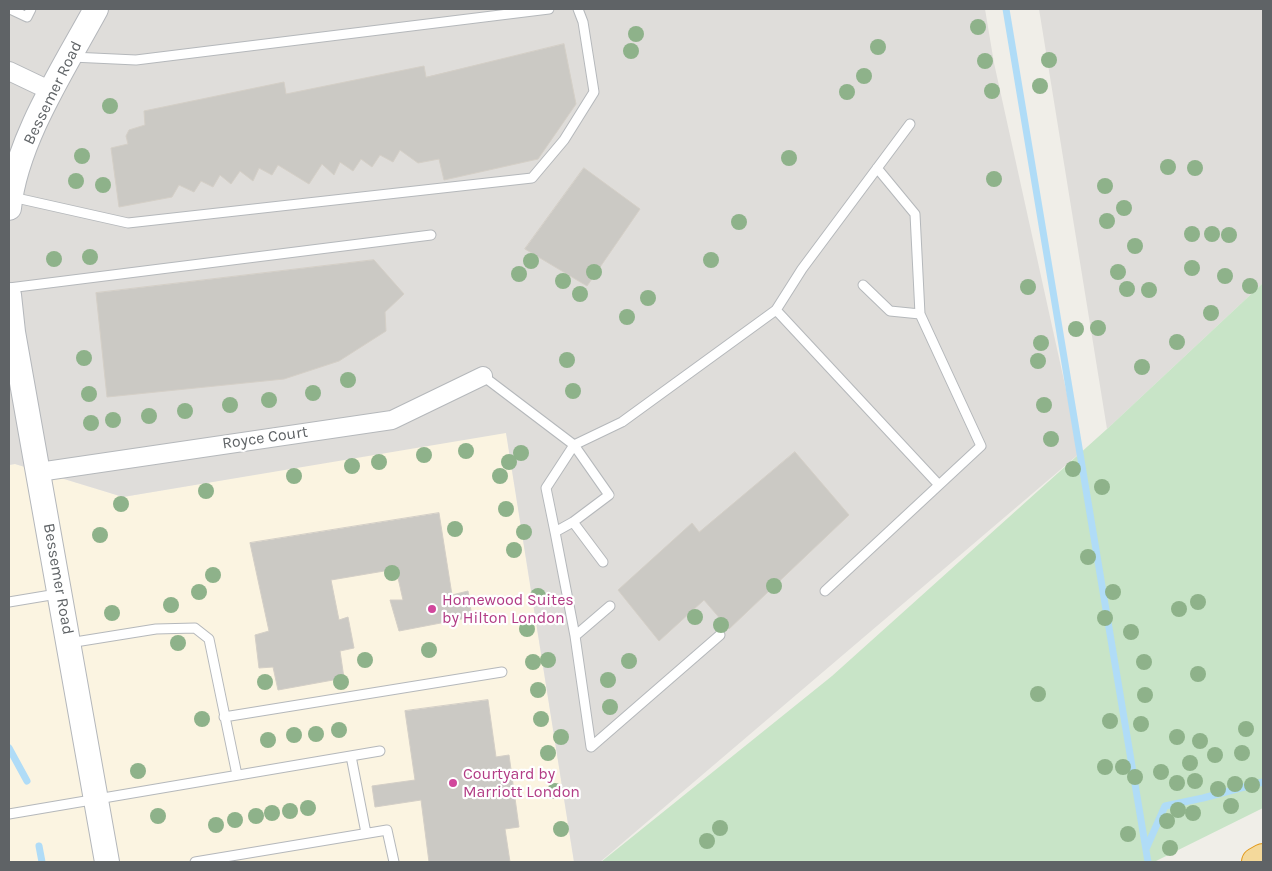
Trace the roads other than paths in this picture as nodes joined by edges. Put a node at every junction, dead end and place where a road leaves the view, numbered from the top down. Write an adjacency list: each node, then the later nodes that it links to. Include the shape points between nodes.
1 (10, 9): 2 (lane, via 27,17)
2 (31, 9)
3 (96, 9): 6 (street, Bessemer Road)
4 (549, 9): 6 (lane, via 136,60)
5 (578, 9): 11 (lane, via 594,92 564,140 532,178 128,223)
6 (69, 57): 8 (street, Bessemer Road)
7 (9, 71): 8 (street)
8 (51, 90): 11 (street, Bessemer Road, via 33,126)
9 (910, 124): 10 (lane)
10 (877, 168): 16 (lane, via 802,269); 17 (lane, via 914,214)
11 (9, 202)
12 (431, 235): 14 (lane)
13 (863, 285): 17 (lane, via 890,310)
14 (9, 288)
15 (9, 296): 20 (street, Bessemer Road)
16 (776, 310): 19 (lane, via 622,422); 21 (lane)
17 (920, 314): 21 (lane, via 981,446)
18 (483, 376): 19 (lane); 20 (street, Royce Court, via 392,420)
19 (574, 444): 22 (lane, via 609,495); 23 (lane, via 546,488)
20 (39, 472): 26 (street, Bessemer Road)
21 (939, 485): 25 (lane)
22 (573, 522): 23 (lane); 24 (lane)
23 (555, 532): 30 (lane)
24 (603, 562)
25 (826, 591)
26 (60, 593): 27 (lane); 31 (street, Bessemer Road)
27 (9, 602)
28 (610, 606): 30 (lane)
29 (720, 635): 30 (lane, via 591,747)
30 (575, 636)
31 (69, 643): 33 (lane, via 156,629 195,628 208,639); 37 (street, Bessemer Road)
32 (502, 672): 33 (lane)
33 (224, 717): 36 (lane)
34 (380, 751): 35 (lane)
35 (351, 756): 36 (lane); 39 (lane)
36 (236, 775): 37 (lane)
37 (96, 800): 38 (lane); 41 (street, Bessemer Road)
38 (9, 814)
39 (366, 833): 42 (lane); 43 (lane, via 387,830)
40 (1263, 858): 44 (highway)
41 (107, 862)
42 (195, 862)
43 (394, 862)
44 (1256, 862)

